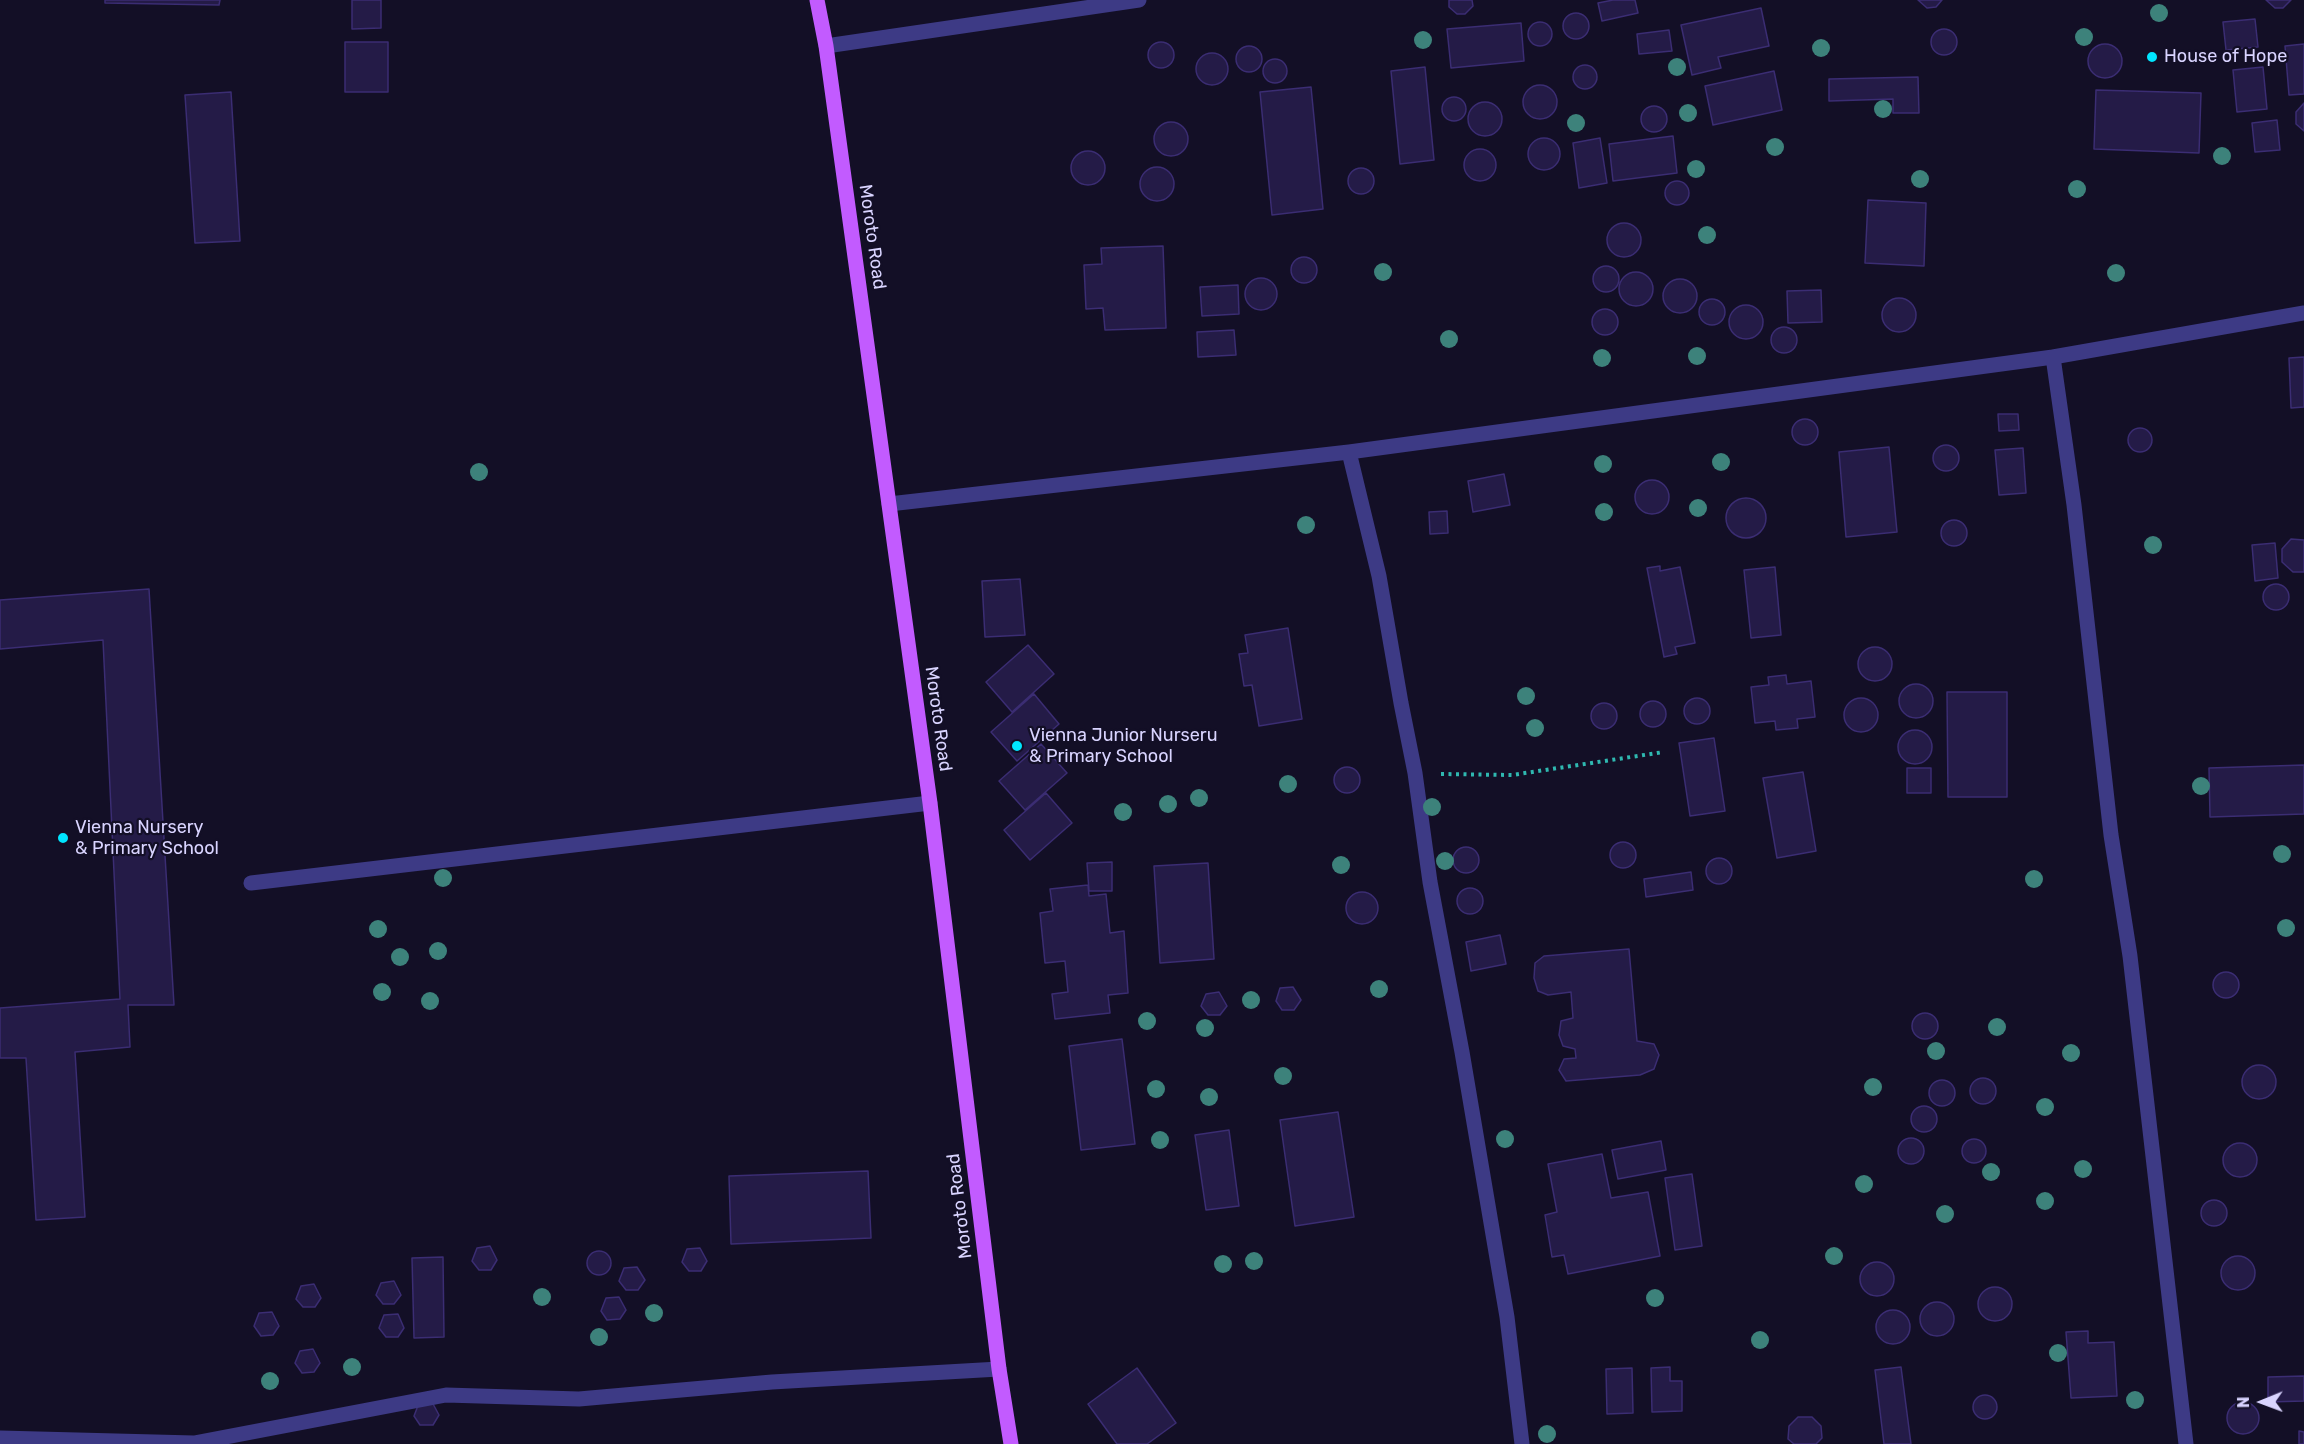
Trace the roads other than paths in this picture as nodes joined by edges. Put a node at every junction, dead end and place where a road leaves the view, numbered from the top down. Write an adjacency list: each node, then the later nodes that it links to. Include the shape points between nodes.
1 (817, 0): 3 (main road, Moroto Road)
2 (1139, 0): 3 (street)
3 (826, 46): 7 (main road, Moroto Road)
4 (2304, 313): 5 (street)
5 (2053, 357): 6 (street); 14 (street, via 2074,505 2111,835 2130,956)
6 (1349, 452): 7 (street); 13 (street, via 1379,576 1415,773 1430,882 1505,1305)
7 (889, 504): 8 (main road, Moroto Road)
8 (930, 803): 9 (street); 10 (main road, Moroto Road)
9 (251, 883)
10 (999, 1369): 11 (street, via 751,1383 579,1398 446,1395 194,1443); 12 (main road, Moroto Road)
11 (0, 1438)
12 (1011, 1444)
13 (1522, 1444)
14 (2186, 1444)

